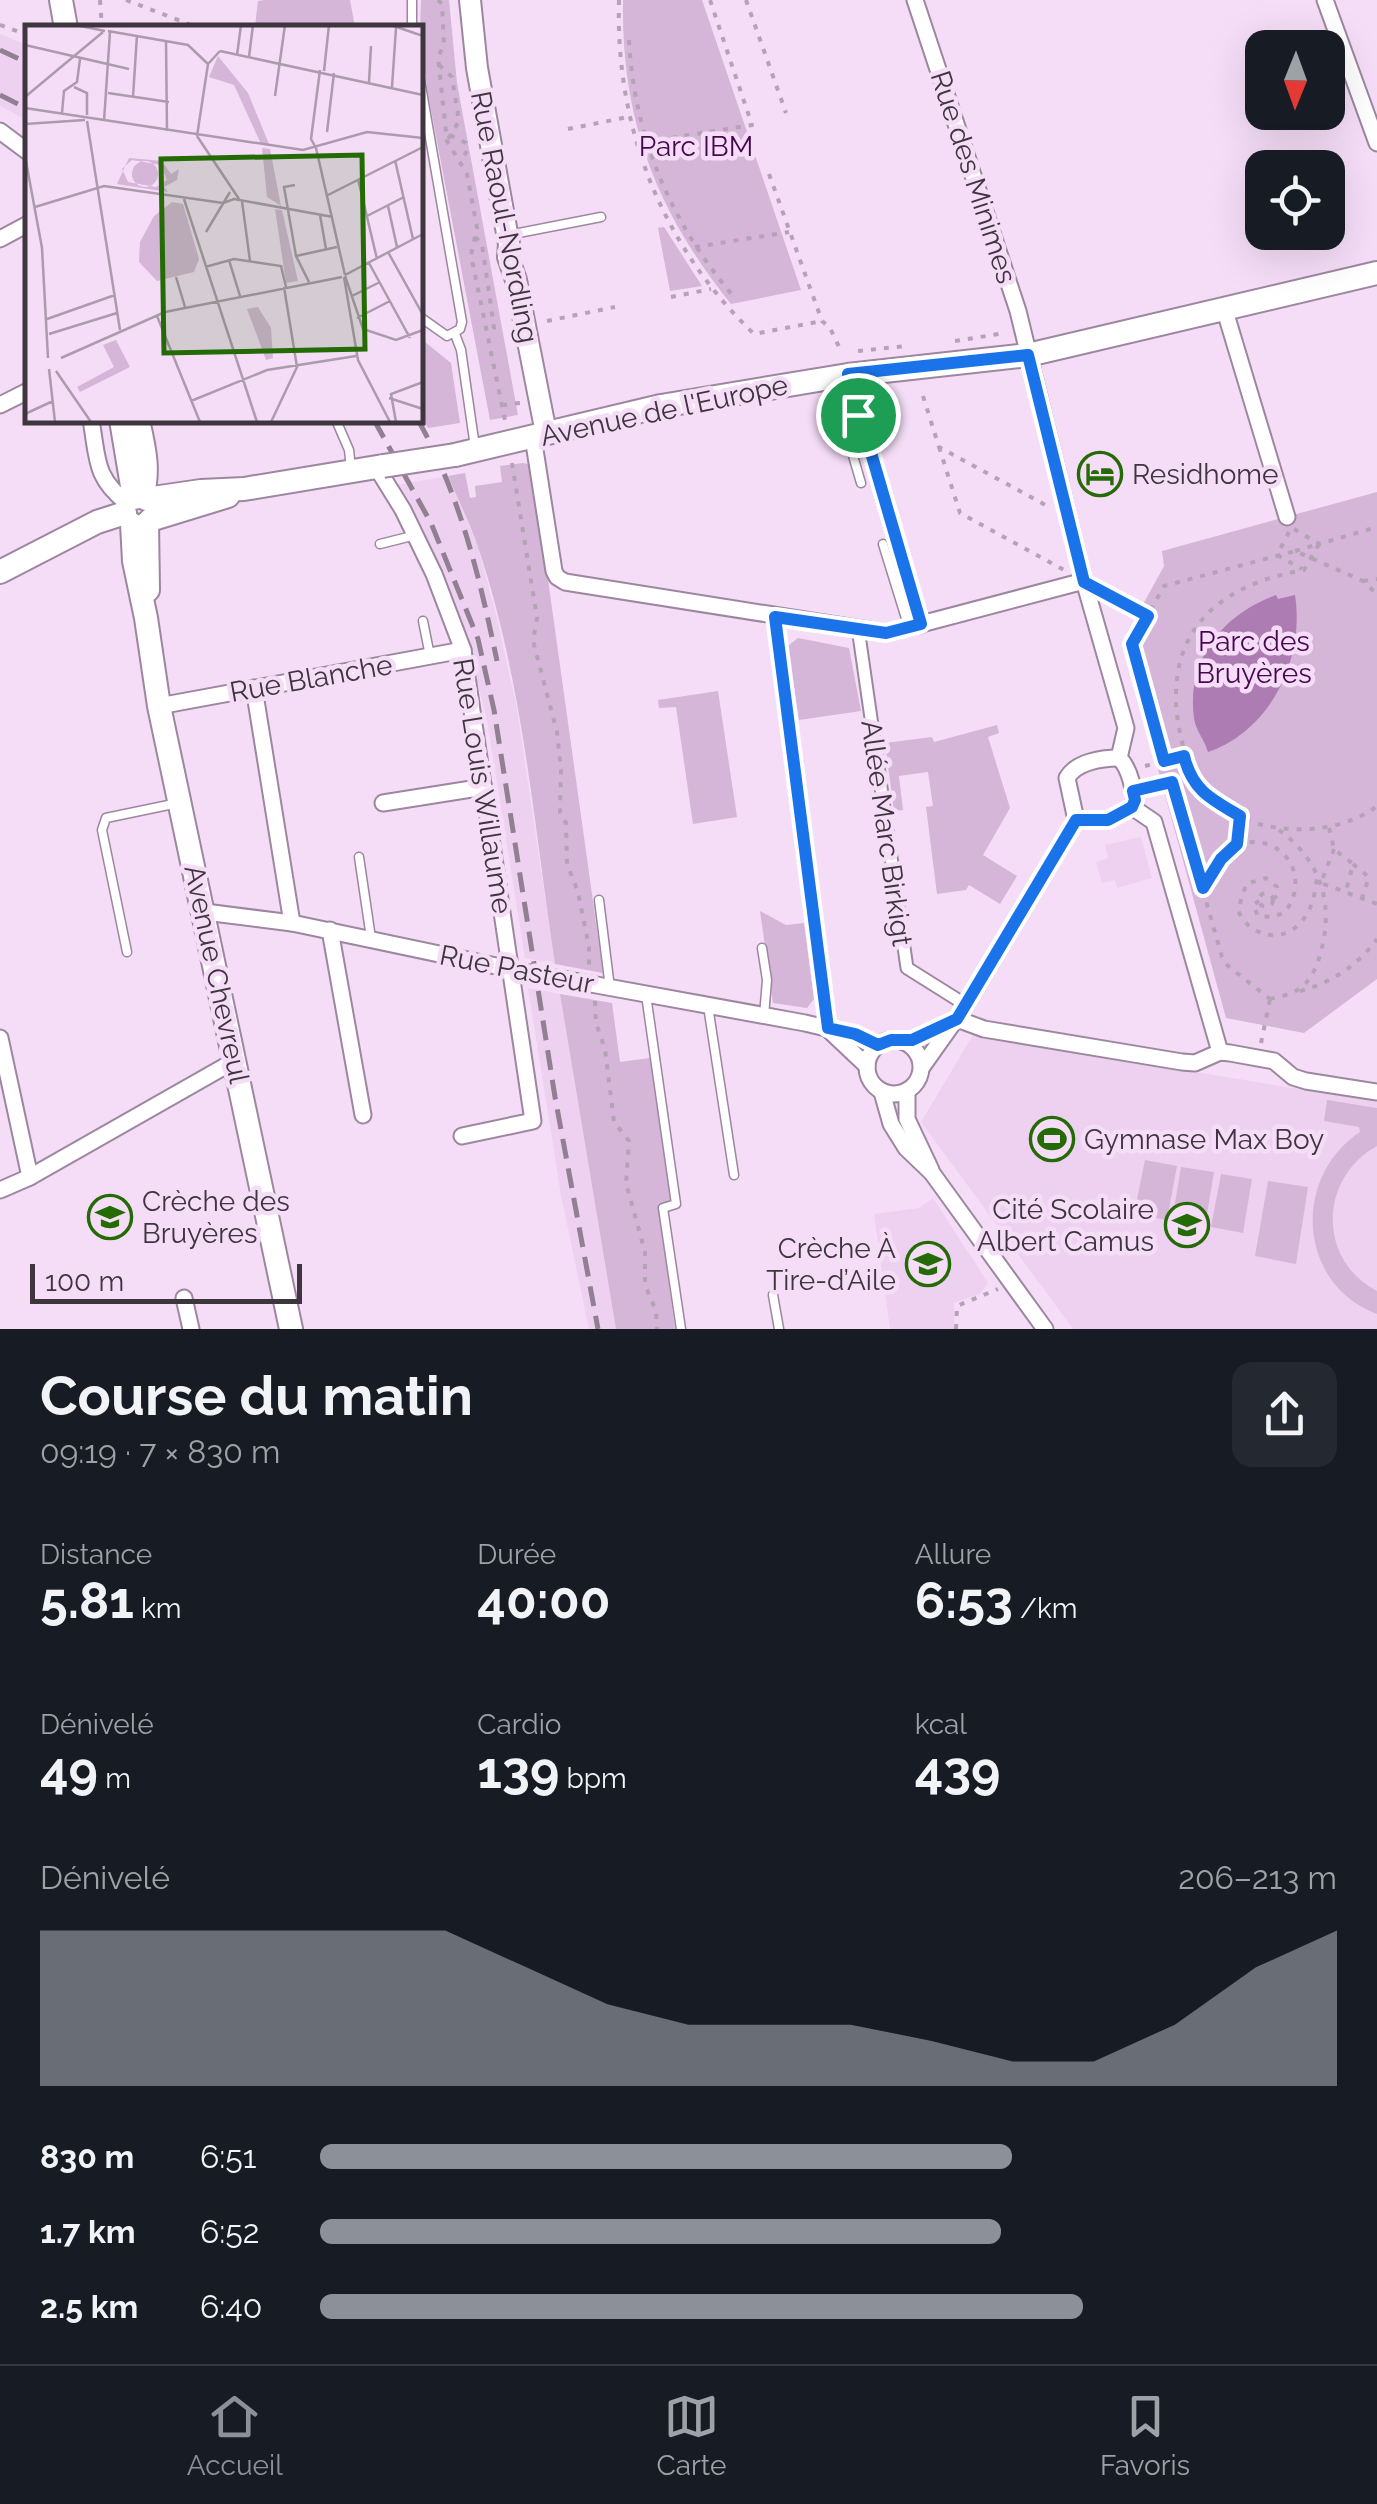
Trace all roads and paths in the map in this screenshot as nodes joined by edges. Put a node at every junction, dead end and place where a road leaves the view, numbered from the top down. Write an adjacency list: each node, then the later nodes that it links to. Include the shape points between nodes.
1 (100, 0): 11 (path)
2 (126, 0): 12 (path)
3 (438, 0): 15 (path, via 444,45)
4 (470, 0): 30 (street, Rue Raoul-Nordling)
5 (619, 0): 18 (path)
6 (710, 0): 22 (path, via 752,124)
7 (746, 0): 17 (path)
8 (915, 0): 49 (street, Rue des Minimes)
9 (1326, 0): 23 (street)
10 (0, 25): 13 (path)
11 (104, 25)
12 (191, 25)
13 (25, 34)
14 (628, 40): 22 (path)
15 (438, 64): 21 (path); 21 (path, via 452,76 459,120)
16 (422, 104): 44 (lane, via 462,322)
17 (786, 113)
18 (628, 117): 19 (path); 35 (path, via 660,208)
19 (568, 128)
20 (0, 131): 24 (street)
21 (448, 138): 25 (path); 25 (path, via 466,142)
22 (646, 142): 33 (path)
23 (1377, 143)
24 (25, 150)
25 (460, 162): 31 (path)
26 (770, 174): 29 (path)
27 (601, 217): 30 (lane)
28 (25, 226): 32 (street)
29 (790, 232): 33 (path); 42 (path)
30 (508, 235): 62 (street, Rue Raoul-Nordling)
31 (475, 237): 45 (path, via 471,255); 45 (path, via 482,244 494,328)
32 (0, 239)
33 (695, 246): 37 (path)
34 (1377, 273): 39 (main road, Avenue de l'Europe)
35 (711, 289): 36 (path); 42 (path, via 754,334)
36 (671, 297)
37 (734, 297)
38 (614, 307): 41 (path)
39 (1225, 311): 49 (main road, Avenue de l'Europe); 71 (street)
40 (422, 319): 44 (lane, via 440,333)
41 (547, 321)
42 (822, 322): 50 (path)
43 (1015, 331): 46 (path)
44 (455, 334): 64 (lane)
45 (488, 335): 55 (path)
46 (944, 343)
47 (910, 346): 48 (path)
48 (858, 351)
49 (1028, 355): 50 (main road, Avenue de l'Europe); 70 (street, Rue des Minimes)
50 (845, 364): 56 (street); 62 (main road, Avenue de l'Europe)
51 (25, 392): 54 (street)
52 (923, 396): 63 (path)
53 (520, 402): 55 (path)
54 (0, 405)
55 (502, 405): 61 (path)
56 (858, 415): 68 (lane, via 847,435); 89 (street)
57 (91, 422): 69 (street, via 108,487)
58 (122, 422): 69 (main road)
59 (138, 422): 69 (main road, via 147,480)
60 (337, 422): 67 (lane)
61 (506, 425)
62 (539, 435): 64 (main road, Avenue de l'Europe); 87 (street, via 557,577)
63 (939, 447): 70 (path); 83 (path, via 960,513)
64 (465, 453): 66 (main road, Avenue de l'Europe, bridge)
65 (510, 454): 132 (path, via 536,618 533,641 558,732 568,864 590,947)
66 (380, 467): 67 (main road, Avenue de l'Europe); 73 (street, Rue Louis Willaume)
67 (351, 471): 69 (main road, Avenue de l'Europe)
68 (861, 483)
69 (138, 510): 81 (main road, Avenue de l'Europe, via 97,522); 94 (main road, Avenue Chevreul, via 134,561)
70 (1068, 517): 83 (street, Rue des Minimes)
71 (1287, 517)
72 (1377, 527): 76 (path)
73 (416, 534): 74 (lane); 91 (street, Rue Louis Willaume)
74 (380, 544)
75 (883, 544): 89 (lane)
76 (1318, 544): 77 (path); 78 (path, via 1291,528); 79 (path)
77 (1295, 550): 78 (path); 79 (path)
78 (1276, 555): 80 (path); 86 (path, via 1164,586)
79 (1311, 558): 80 (path); 84 (path)
80 (1304, 570): 95 (path, via 1230,593 1195,630 1176,693)
81 (0, 572)
82 (1377, 579): 84 (path)
83 (1084, 582): 86 (path); 89 (street); 97 (street, Rue des Minimes, via 1126,728)
84 (1363, 582): 85 (path)
85 (1377, 594)
86 (1148, 616): 96 (path, via 1132,644)
87 (775, 617): 90 (street); 140 (street)
88 (422, 621): 92 (lane)
89 (915, 626): 90 (street, via 886,633)
90 (858, 628): 138 (street, Allée Marc Birkigt, via 907,968)
91 (463, 650): 92 (street, Rue Blanche); 100 (street, Rue Louis Willaume)
92 (430, 656): 93 (street, Rue Blanche)
93 (254, 688): 94 (street, Rue Blanche); 125 (street)
94 (160, 706): 102 (main road, Avenue Chevreul)
95 (1184, 756): 96 (path); 98 (path)
96 (1164, 761): 97 (path); 99 (path)
97 (1123, 764): 101 (street); 106 (street, via 1069,772)
98 (1190, 778): 99 (path); 105 (path)
99 (1172, 782): 101 (path); 117 (path)
100 (484, 786): 103 (street); 131 (street, Rue Louis Willaume)
101 (1133, 799): 106 (street, via 1108,820); 144 (street, via 1154,822)
102 (181, 803): 124 (main road, Avenue Chevreul); 130 (lane, via 106,818 102,830)
103 (384, 803)
104 (1377, 806): 107 (path)
105 (1240, 816): 108 (path); 109 (path)
106 (1076, 820): 138 (street)
107 (1329, 828): 108 (path); 110 (path)
108 (1279, 830): 113 (path)
109 (1237, 844): 117 (path); 122 (path, via 1272,844 1293,865 1296,892 1285,912 1258,916)
110 (1334, 849): 112 (path); 115 (path)
111 (359, 858): 127 (lane)
112 (1353, 864): 114 (path); 118 (path)
113 (1318, 873): 115 (path); 120 (path, via 1312,902 1291,932 1262,934 1244,924 1238,910 1246,884 1266,878 1277,888)
114 (1369, 877): 116 (path); 119 (path)
115 (1322, 883): 118 (path); 134 (path, via 1327,908 1320,956)
116 (1377, 887)
117 (1203, 888): 136 (path, via 1222,957)
118 (1346, 891): 119 (path)
119 (1362, 898): 123 (path)
120 (1273, 899): 122 (path, via 1268,907); 122 (path, via 1264,893)
121 (600, 900): 133 (lane)
122 (1258, 901)
123 (1377, 904)
124 (205, 912): 125 (street, Rue Pasteur); 146 (main road, Avenue Chevreul)
125 (292, 923): 126 (street, Rue Pasteur)
126 (330, 930): 127 (street, Rue Pasteur); 152 (street)
127 (371, 938): 131 (street, Rue Pasteur)
128 (1377, 939): 134 (path, via 1352,968)
129 (762, 948): 139 (lane)
130 (127, 952)
131 (514, 970): 132 (street, Rue Pasteur, bridge); 153 (street, Rue Louis Willaume, via 533,1121)
132 (586, 983): 133 (street, Rue Pasteur); 163 (path, via 614,1122 629,1141 626,1183)
133 (610, 988): 135 (street, Rue Pasteur)
134 (1295, 992): 136 (path)
135 (646, 994): 137 (street, Rue Pasteur); 164 (lane, via 676,1204 663,1208)
136 (1270, 999): 145 (path)
137 (708, 1006): 139 (street, Rue Pasteur); 155 (lane)
138 (962, 1012): 142 (street); 144 (street, via 984,1029 1182,1062); 148 (street)
139 (764, 1016): 140 (street, Rue Pasteur)
140 (828, 1028): 143 (street, Rue Pasteur); 147 (street)
141 (0, 1038): 156 (street)
142 (904, 1042): 143 (street); 148 (street)
143 (878, 1045): 147 (street)
144 (1220, 1052): 145 (street)
145 (1257, 1058): 151 (street, via 1306,1082)
146 (236, 1060): 156 (street); 162 (main road, Avenue Chevreul)
147 (867, 1066): 149 (street)
148 (922, 1066): 150 (street)
149 (882, 1092): 150 (street); 154 (street, via 891,1124)
150 (907, 1092): 154 (street, via 907,1119)
151 (1377, 1092)
152 (362, 1115)
153 (462, 1136)
154 (932, 1174): 158 (street)
155 (734, 1176)
156 (30, 1177): 157 (street)
157 (0, 1190)
158 (1008, 1278): 166 (path, via 986,1296 956,1306); 167 (street)
159 (774, 1296): 165 (lane)
160 (184, 1298): 161 (street)
161 (191, 1329)
162 (291, 1329)
163 (657, 1329)
164 (681, 1329)
165 (778, 1329)
166 (956, 1329)
167 (1045, 1329)

